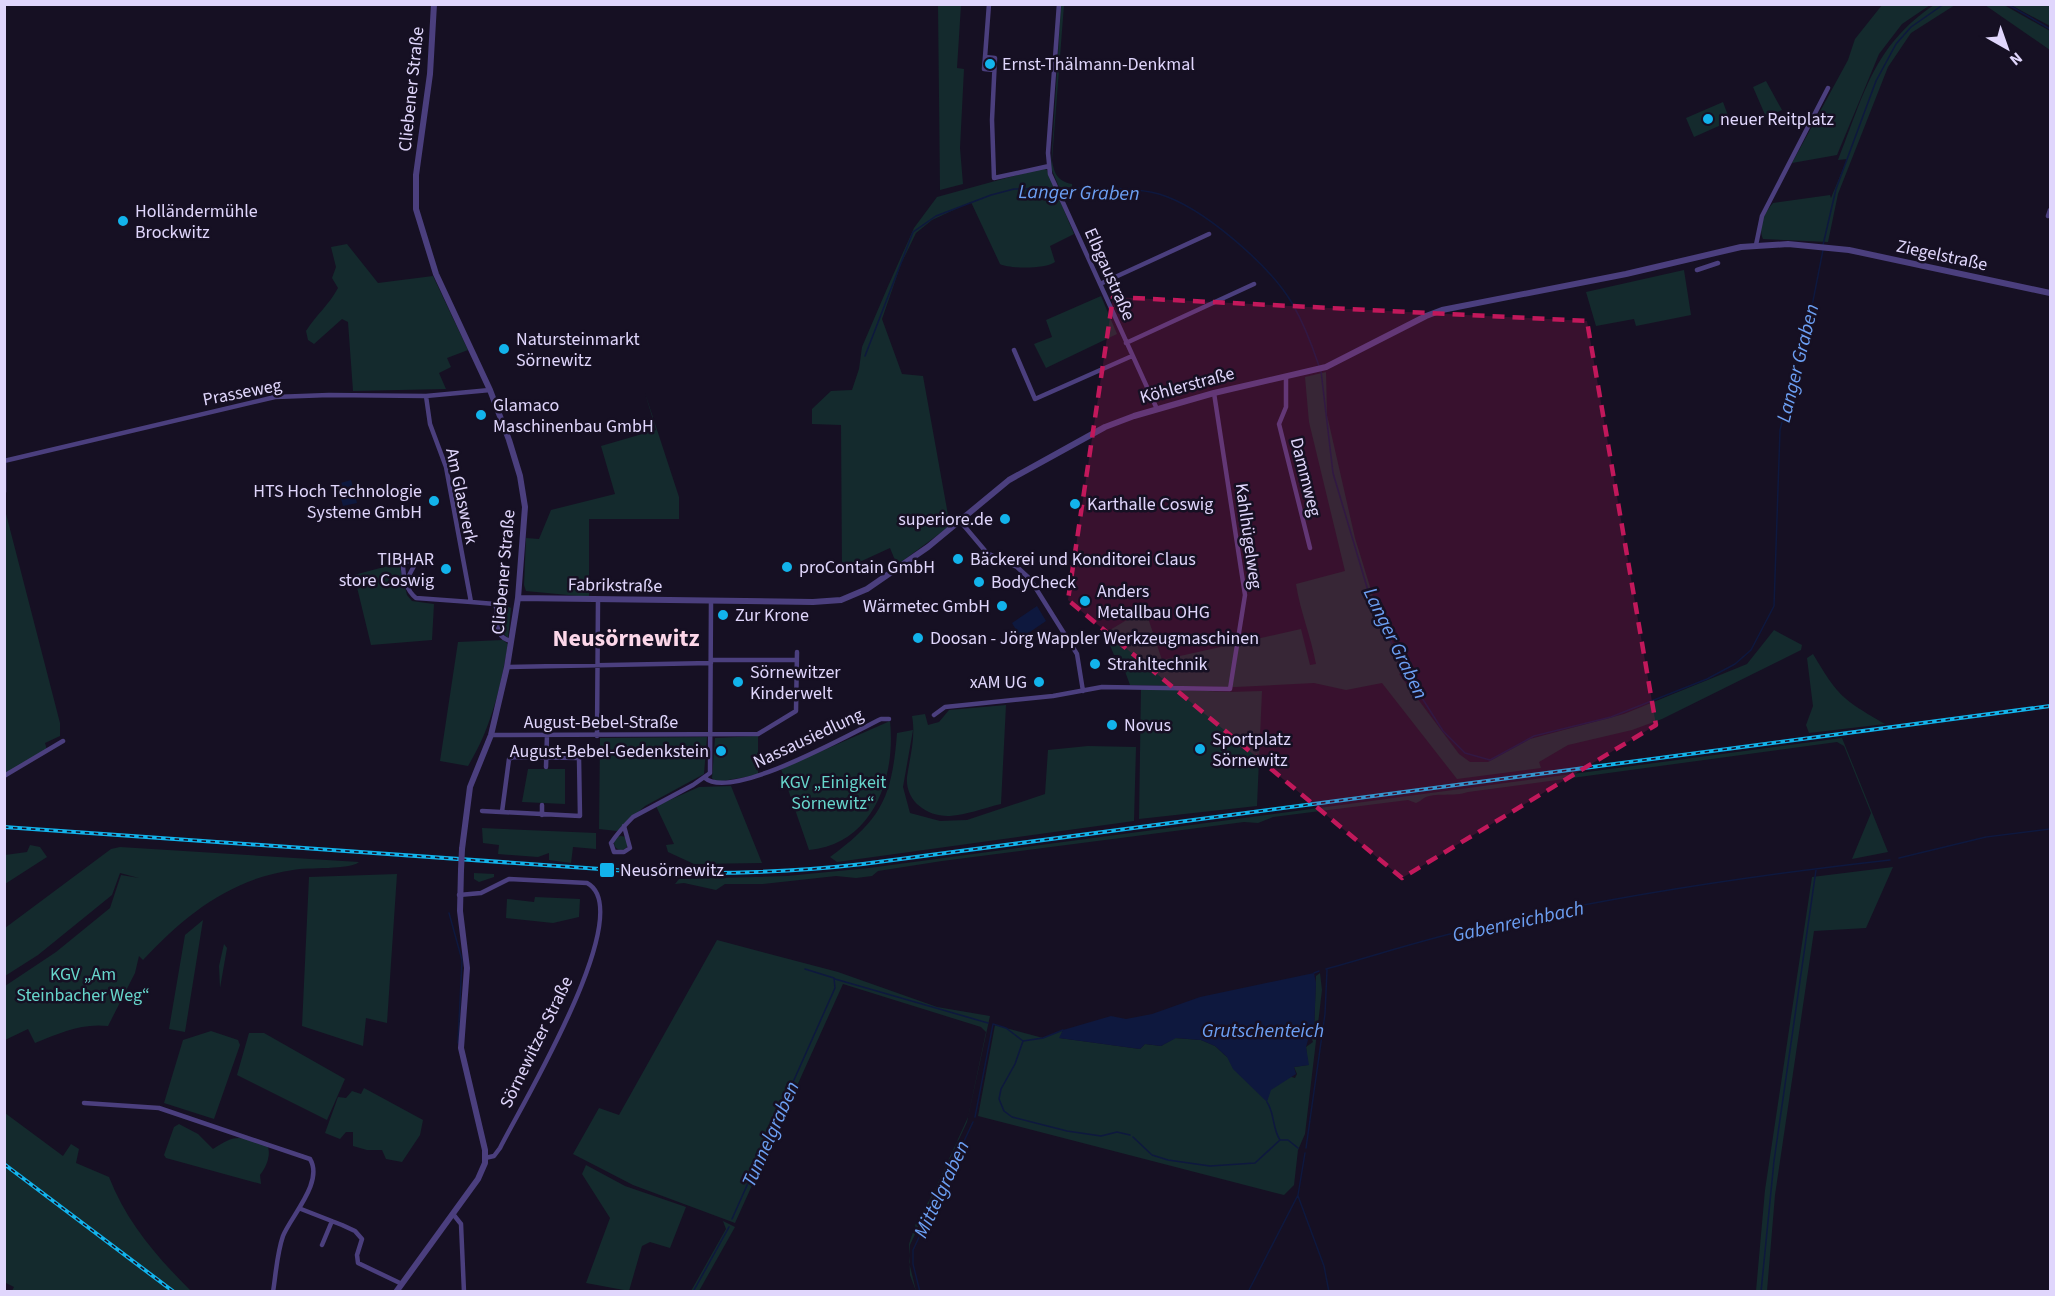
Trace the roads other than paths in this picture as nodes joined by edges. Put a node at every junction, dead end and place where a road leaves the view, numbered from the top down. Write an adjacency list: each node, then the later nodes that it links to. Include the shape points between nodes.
1 (434, 4): 24 (street, Cliebener Straße, via 416,209 436,274)
2 (989, 4): 4 (street)
3 (1059, 4): 7 (street, Elbgaustraße)
4 (985, 57): 5 (street, via 995,58); 5 (street, via 984,69)
5 (994, 70): 7 (street, via 994,178)
6 (1828, 88): 11 (street, via 1762,216)
7 (1049, 166): 17 (street, Elbgaustraße)
8 (2050, 210): 9 (street)
9 (2048, 216)
10 (1209, 234): 17 (street)
11 (1756, 245): 12 (street, Köhlerstraße); 13 (street, Köhlerstraße)
12 (1828, 247): 19 (street, Ziegelstraße)
13 (1705, 255): 15 (street); 23 (street, Köhlerstraße, via 1434,313 1326,367)
14 (1718, 263): 15 (street)
15 (1706, 267): 16 (street)
16 (1697, 270)
17 (1100, 284): 20 (street, Elbgaustraße)
18 (1254, 284): 20 (street)
19 (2050, 293)
20 (1126, 343): 22 (street, Elbgaustraße)
21 (1014, 350): 22 (street, via 1035,399)
22 (1132, 356): 27 (street, Elbgaustraße)
23 (1286, 377): 25 (street, Köhlerstraße); 31 (street, Dammweg, via 1286,407 1279,424)
24 (490, 390): 26 (street, Prasseweg); 33 (street, Cliebener Straße, via 523,491 525,514)
25 (1214, 393): 27 (street, Köhlerstraße); 43 (street, Kahlhügelweg, via 1245,595 1230,689 1113,686)
26 (426, 396): 28 (street, Prasseweg, via 275,397); 36 (street, Am Glaswerk, via 430,424 446,467)
27 (1157, 409): 30 (street, Köhlerstraße, via 1105,427 1010,480)
28 (4, 462): 29 (street)
29 (5, 492)
30 (960, 521): 35 (street, Köhlerstraße, via 920,554 846,599); 43 (street, via 987,553 1017,567 1030,579 1077,654)
31 (1310, 548)
32 (406, 581): 36 (street, via 411,594 419,599)
33 (518, 598): 34 (street, Fabrikstraße); 37 (street, Cliebener Straße)
34 (598, 600): 35 (street, Fabrikstraße); 41 (street)
35 (711, 601): 40 (street)
36 (471, 602): 37 (street, via 495,604 498,632)
37 (511, 641): 42 (street, Cliebener Straße)
38 (797, 652): 39 (street)
39 (797, 660): 40 (street); 48 (street, August-Bebel-Straße, via 796,711 758,734)
40 (711, 662): 41 (street); 48 (street)
41 (597, 664): 42 (street); 49 (street)
42 (507, 667): 46 (street, Cliebener Straße)
43 (1083, 691): 44 (street, via 945,708)
44 (934, 715)
45 (889, 719): 54 (street, Nassausiedlung, via 881,719 761,776 718,784)
46 (491, 735): 47 (street, August-Bebel-Straße); 60 (street, Cliebener Straße, bridge, via 470,787)
47 (547, 735): 49 (street, August-Bebel-Straße); 51 (street)
48 (711, 735): 49 (street, August-Bebel-Straße); 54 (street, via 711,767)
49 (597, 736)
50 (63, 741): 53 (street)
51 (547, 757): 52 (street); 57 (street, via 509,759); 58 (street, via 579,758 580,816)
52 (546, 766)
53 (4, 776)
54 (705, 778): 59 (street, via 640,812)
55 (542, 805): 58 (street)
56 (482, 811): 57 (street)
57 (502, 812): 58 (street)
58 (542, 815)
59 (624, 826): 59 (street, via 611,843 614,852 630,848)
60 (459, 895): 62 (street, Cliebener Straße, via 467,968 461,1048); 62 (street, Sörnewitzer Straße, via 481,893 509,879 587,883 598,894 596,943 567,1021 500,1149)
61 (84, 1103): 63 (street, via 159,1108 304,1155 314,1168)
62 (485, 1158): 64 (street, Sörnewitzer Straße, via 478,1179)
63 (301, 1209): 65 (street); 68 (street, via 285,1232)
64 (453, 1214): 67 (street); 70 (street, via 460,1224)
65 (332, 1221): 66 (street); 67 (street, via 360,1235 357,1259 361,1266)
66 (322, 1245)
67 (402, 1284): 69 (street)
68 (273, 1292)
69 (396, 1292)
70 (464, 1292)

